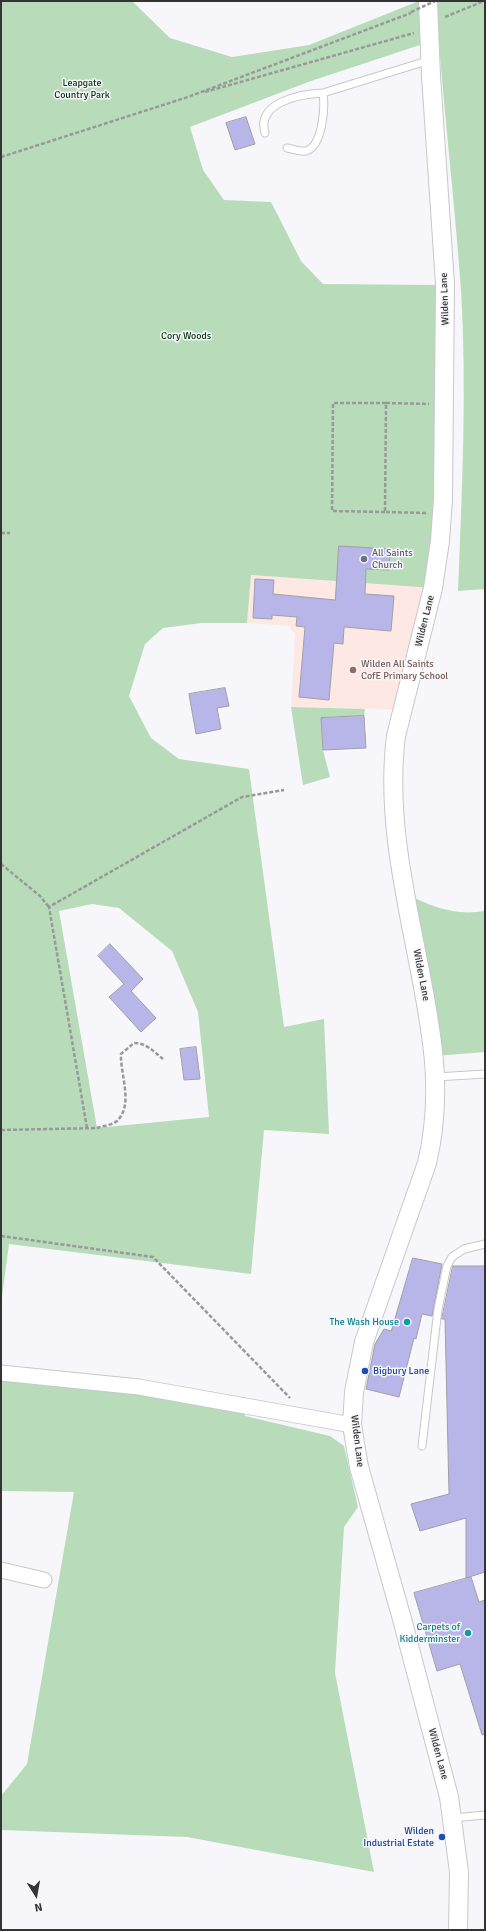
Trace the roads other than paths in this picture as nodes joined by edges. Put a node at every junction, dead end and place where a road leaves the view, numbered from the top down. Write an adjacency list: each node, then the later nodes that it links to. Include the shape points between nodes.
1 (428, 1): 2 (street, Wilden Lane)
2 (430, 60): 3 (lane); 7 (street, Wilden Lane, via 445,284 442,514 433,588 402,710 393,760 396,833 431,1024)
3 (323, 93): 4 (lane, via 293,97 274,108 265,115); 5 (lane, via 325,108 316,142 306,151)
4 (265, 133)
5 (287, 148)
6 (485, 1074): 7 (lane)
7 (436, 1077): 10 (street, Wilden Lane, via 436,1118 429,1157 364,1342 354,1392)
8 (485, 1244): 11 (lane, via 464,1249 452,1257 447,1266 438,1309)
9 (1, 1373): 10 (street, via 139,1387)
10 (352, 1425): 15 (street, Wilden Lane, via 359,1467 402,1619)
11 (422, 1446)
12 (1, 1570): 13 (street)
13 (44, 1580)
14 (485, 1815): 15 (lane)
15 (453, 1818): 16 (street, Wilden Lane, via 459,1872)
16 (458, 1930)

